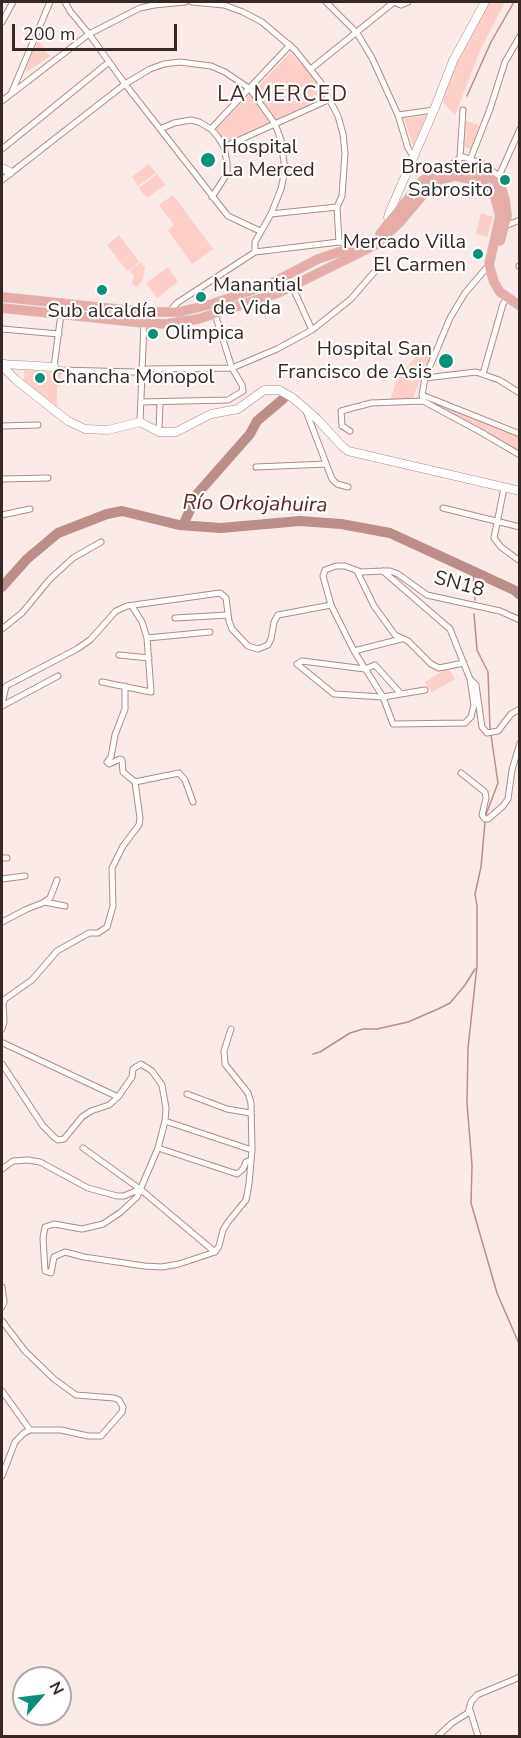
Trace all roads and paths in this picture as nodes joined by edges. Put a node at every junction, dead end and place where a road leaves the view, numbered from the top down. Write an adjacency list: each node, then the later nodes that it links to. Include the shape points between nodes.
1 (13, 2): 10 (street)
2 (50, 2): 19 (street)
3 (65, 2): 12 (street)
4 (185, 2): 12 (street, via 140,8)
5 (192, 2): 14 (street, via 224,5 243,12)
6 (326, 2): 11 (street)
7 (394, 2): 8 (street); 11 (street)
8 (408, 2)
9 (485, 2): 22 (main road, via 453,61)
10 (2, 22)
11 (357, 33): 16 (street); 24 (street, via 381,74)
12 (89, 34): 15 (street); 19 (street)
13 (519, 36): 33 (street, via 505,62)
14 (290, 45): 16 (street); 18 (street)
15 (110, 62): 17 (street); 30 (street)
16 (312, 68): 20 (street)
17 (125, 84): 18 (street, via 150,69 180,62 211,66); 26 (street); 36 (street)
18 (250, 89): 25 (street); 27 (street)
19 (12, 94): 21 (street)
20 (330, 99): 25 (street); 40 (street, via 343,134 345,153 342,196)
21 (2, 101)
22 (434, 110): 24 (street); 31 (main road)
23 (463, 110): 32 (street)
24 (398, 115): 31 (street)
25 (275, 124): 29 (street); 41 (street, via 285,170)
26 (160, 129): 27 (street, via 191,120); 39 (street)
27 (211, 129): 29 (street)
28 (519, 129): 38 (street)
29 (224, 147): 39 (street, via 227,174)
30 (2, 149)
31 (413, 156): 43 (main road, via 388,217)
32 (460, 158): 33 (street); 35 (street)
33 (470, 160): 38 (street, via 483,165)
34 (2, 168): 36 (main road)
35 (446, 169): 38 (main road, via 471,169); 43 (main road, via 422,181 399,211)
36 (10, 172): 37 (street)
37 (2, 180)
38 (494, 182): 43 (main road, via 463,176 445,178 427,190); 44 (main road, via 494,194 503,211)
39 (212, 197): 45 (street, via 228,216)
40 (337, 207): 41 (street); 46 (street)
41 (271, 214): 45 (street)
42 (519, 220): 44 (street)
43 (395, 223): 47 (main road, via 385,238)
44 (502, 226): 50 (main road); 55 (main road, via 495,260)
45 (260, 231): 48 (street)
46 (339, 242): 47 (street, via 353,243); 48 (street)
47 (359, 249): 51 (main road, via 318,259); 52 (main road)
48 (255, 252): 62 (street, via 177,303)
49 (382, 263): 67 (street, via 351,299)
50 (489, 264): 55 (main road, via 497,288); 74 (street, via 459,301)
51 (286, 275): 52 (main road); 57 (main road)
52 (292, 286): 64 (main road); 67 (street)
53 (2, 297): 54 (main road)
54 (14, 298): 56 (main road); 60 (main road)
55 (507, 298): 58 (main road); 73 (street)
56 (62, 304): 61 (main road); 63 (main road)
57 (212, 304): 62 (main road); 64 (main road)
58 (519, 306)
59 (2, 308): 60 (main road)
60 (13, 309): 63 (main road)
61 (145, 312): 62 (main road); 65 (main road)
62 (168, 313)
63 (61, 314): 65 (main road); 68 (street)
64 (215, 314): 65 (main road, via 183,323); 71 (street)
65 (144, 323): 72 (street)
66 (2, 329): 68 (street)
67 (312, 330): 71 (street)
68 (59, 334): 70 (street)
69 (3, 364): 70 (main road); 80 (main road, via 16,380 77,426 108,430)
70 (54, 367): 72 (street)
71 (232, 368): 72 (street); 78 (street, via 243,391 228,400)
72 (141, 370): 77 (street)
73 (483, 374): 74 (street); 75 (street)
74 (425, 378): 76 (street)
75 (519, 393)
76 (422, 398): 83 (street, via 371,402 341,411 342,426); 85 (street); 86 (street)
77 (141, 402): 78 (street); 80 (street)
78 (160, 402): 84 (street)
79 (305, 410): 84 (main road, via 286,393 264,390 238,409 211,414 176,432); 87 (street); 92 (main road, via 348,451)
80 (140, 422): 84 (main road)
81 (38, 425): 82 (street)
82 (2, 426)
83 (350, 431)
84 (159, 432)
85 (519, 434)
86 (519, 455)
87 (326, 464): 88 (street); 91 (street, via 334,482)
88 (256, 467)
89 (48, 478): 90 (street)
90 (2, 479)
91 (348, 487)
92 (504, 488): 93 (main road); 97 (street)
93 (519, 491)
94 (443, 508): 97 (street)
95 (30, 509): 96 (street)
96 (2, 515)
97 (498, 522): 98 (street); 100 (street, via 495,541)
98 (519, 526)
99 (101, 542): 108 (street, via 73,558)
100 (519, 561)
101 (357, 571): 102 (street, SN18); 103 (street, SN18, via 345,567 325,570); 111 (street, via 374,606)
102 (383, 571): 107 (street, SN18, via 398,574 427,595 500,611); 115 (street, via 445,622)
103 (331, 605): 105 (street, via 278,615 268,645 258,649 238,637); 112 (street)
104 (132, 606): 105 (street, via 220,593 226,598); 110 (street); 124 (street, via 116,611 77,649 6,686)
105 (228, 615): 106 (street)
106 (175, 618)
107 (519, 620)
108 (2, 629)
109 (210, 632): 110 (street)
110 (147, 638): 114 (street)
111 (401, 639): 112 (street); 115 (street, via 439,668)
112 (354, 651): 116 (street)
113 (119, 656): 114 (street)
114 (149, 658): 120 (street, via 151,692)
115 (464, 663): 118 (street)
116 (365, 669): 122 (street, via 378,666); 123 (street); 123 (street, via 302,661 297,664 334,694)
117 (58, 675): 124 (street)
118 (470, 679): 123 (street, via 474,705 465,723 393,724); 125 (street, via 476,686 482,727 487,733 496,732)
119 (102, 682): 120 (street)
120 (125, 686): 128 (street, via 125,709 107,762 122,760 123,772)
121 (425, 690): 122 (street)
122 (401, 694): 123 (street)
123 (383, 697)
124 (2, 705)
125 (519, 710)
126 (519, 743): 127 (street, via 508,799 488,819 482,811 485,792)
127 (461, 773)
128 (135, 782): 129 (street, via 179,773); 136 (street, via 140,818 112,868 113,906 107,927 57,951 32,980 5,999)
129 (193, 802)
130 (25, 876): 131 (street)
131 (2, 879)
132 (57, 880): 133 (street, via 50,898)
133 (43, 903): 134 (street); 135 (street)
134 (65, 906)
135 (2, 922)
136 (2, 1029): 138 (street)
137 (231, 1029): 142 (street, via 224,1051 225,1064 248,1093)
138 (2, 1044): 141 (street)
139 (2, 1064): 141 (street, via 43,1126 58,1140 64,1139 82,1117)
140 (187, 1094): 142 (street)
141 (118, 1097): 143 (street, via 133,1069 141,1064 162,1085)
142 (250, 1113): 146 (street)
143 (165, 1121): 145 (street); 146 (street)
144 (84, 1148): 149 (street)
145 (158, 1148): 147 (street, via 237,1174); 149 (street)
146 (252, 1150): 147 (street)
147 (251, 1160): 150 (street, via 246,1200 223,1230)
148 (2, 1170): 149 (street, via 13,1161 28,1160 40,1162 88,1188 117,1196)
149 (140, 1189): 150 (street); 150 (street, via 130,1205 103,1224 82,1229 54,1224 45,1227 45,1271 51,1273 54,1257 61,1253 162,1267)
150 (214, 1252)
151 (2, 1287): 152 (street)
152 (2, 1295): 153 (street)
153 (2, 1307)
154 (2, 1321): 156 (street, via 25,1351 76,1395 114,1398 123,1407 102,1436)
155 (2, 1391): 156 (street)
156 (30, 1430): 157 (street, via 15,1442)
157 (2, 1476)
158 (519, 1677): 159 (street, via 477,1695)
159 (470, 1710): 160 (street); 161 (street)
160 (438, 1737)
161 (478, 1737)

